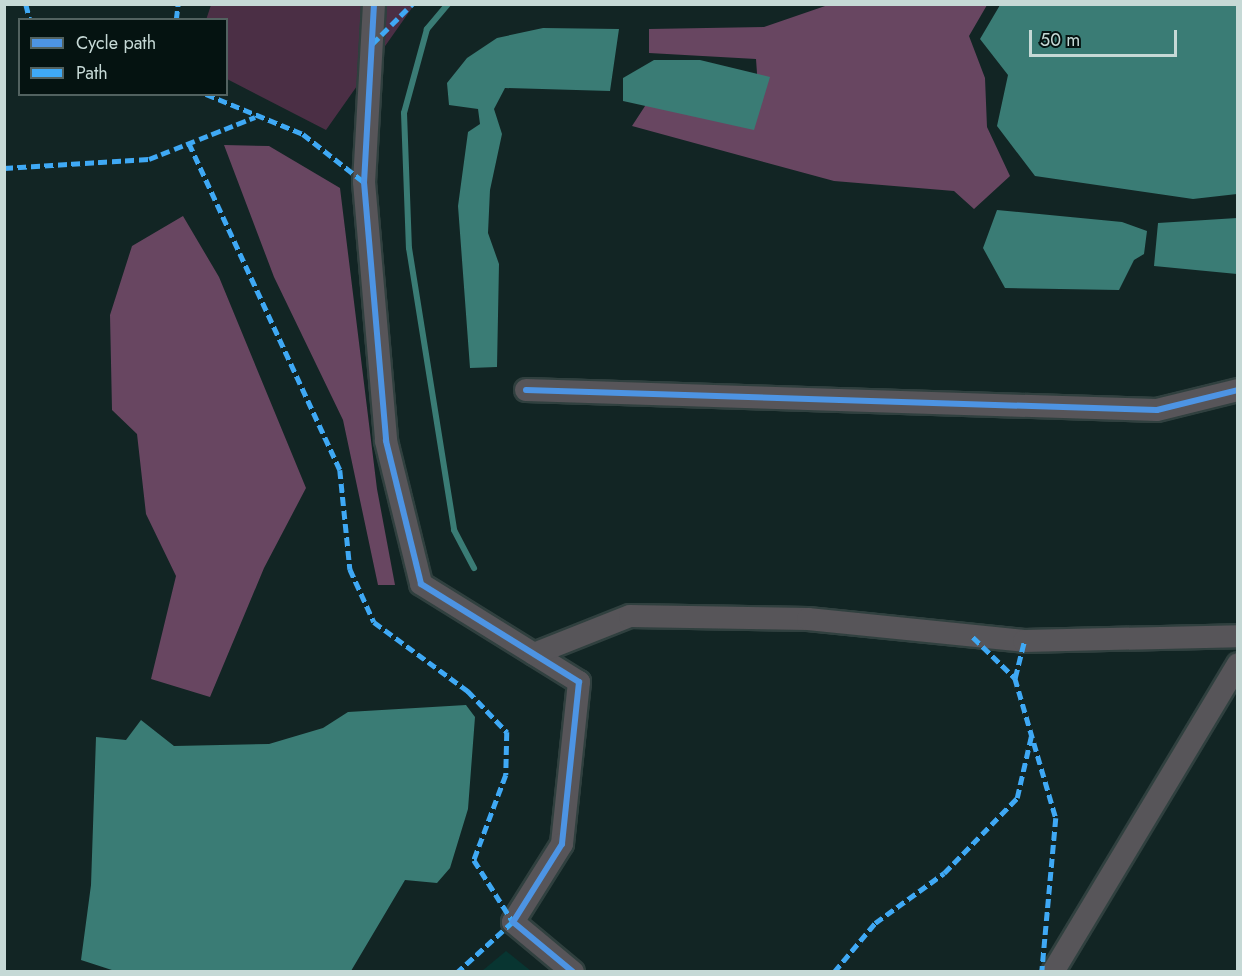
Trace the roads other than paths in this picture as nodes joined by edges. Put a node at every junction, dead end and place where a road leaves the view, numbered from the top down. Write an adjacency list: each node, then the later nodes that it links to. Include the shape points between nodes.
1 (374, 4): 5 (street, via 364,182 391,463 421,584)
2 (526, 390): 3 (street, via 1157,410)
3 (1238, 390)
4 (1238, 636): 5 (street, via 1024,641 808,619 630,616)
5 (534, 654): 7 (street, via 579,682 577,742 562,844 513,922)
6 (1238, 664): 8 (street)
7 (573, 972)
8 (1053, 972)

